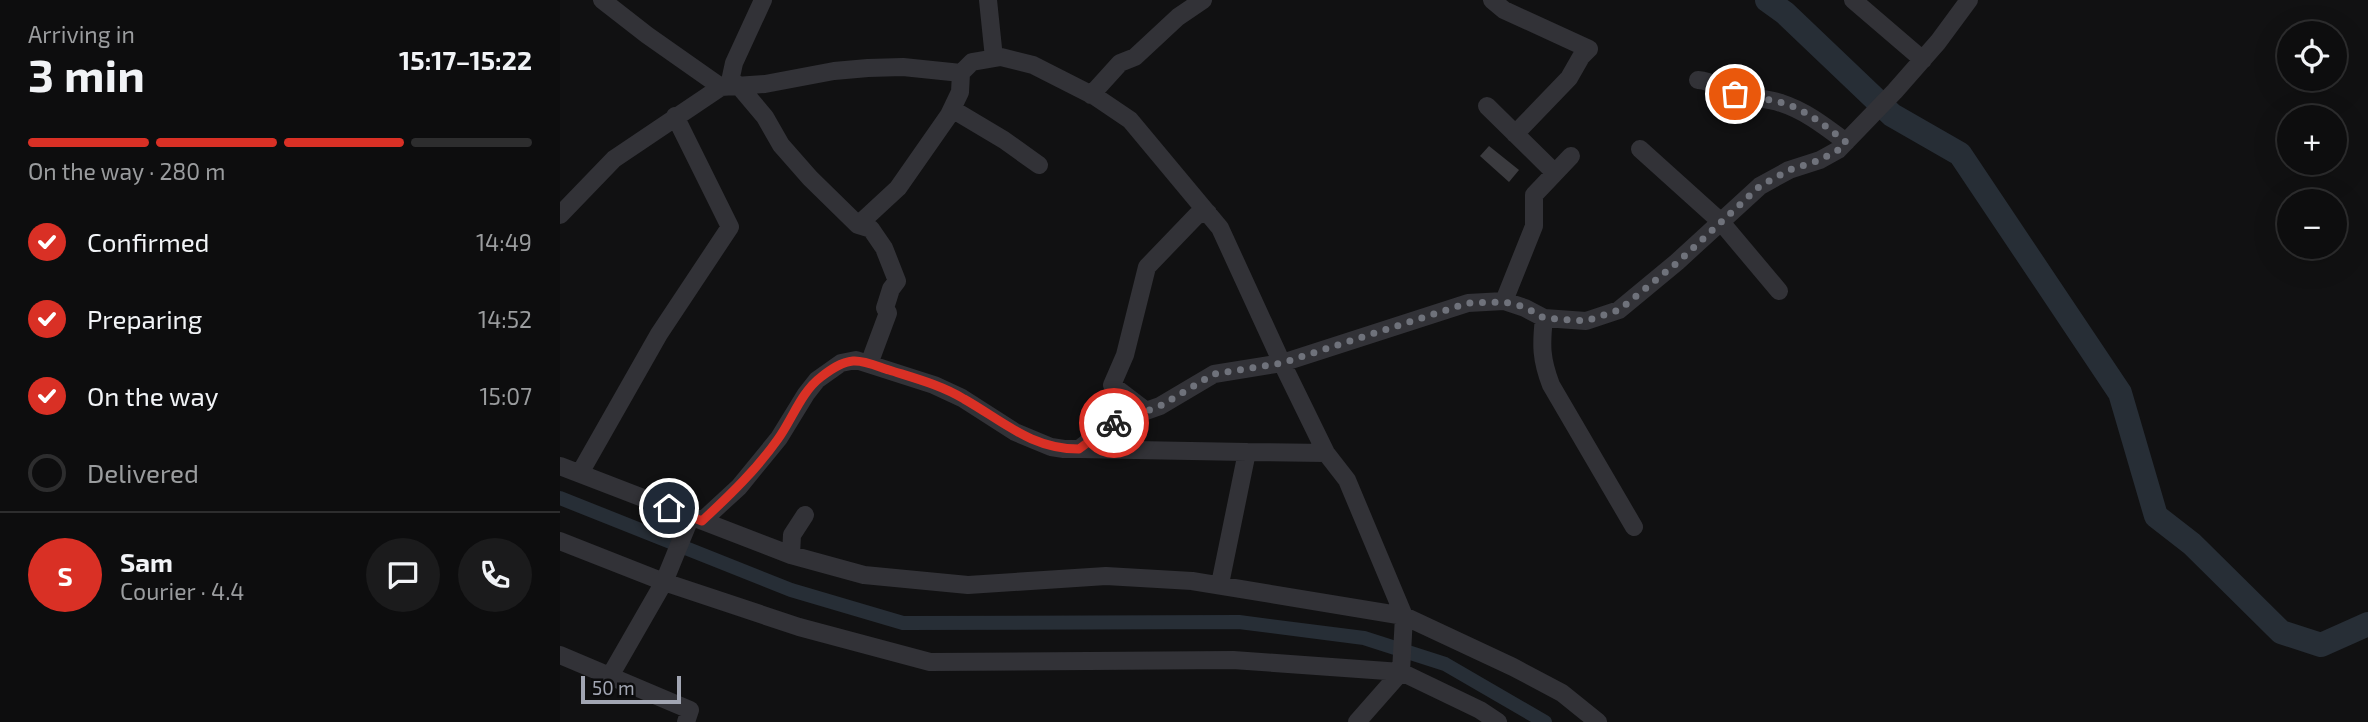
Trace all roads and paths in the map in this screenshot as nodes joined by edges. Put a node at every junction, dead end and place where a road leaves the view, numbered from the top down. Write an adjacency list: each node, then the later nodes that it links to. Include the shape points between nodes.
1 (602, 0): 12 (street, via 647,35)
2 (763, 0): 12 (street, via 734,63)
3 (989, 0): 8 (street)
4 (1203, 0): 13 (street, via 1135,57 1120,63)
5 (1492, 0): 17 (street, via 1504,10 1589,49 1569,78)
6 (1853, 0): 9 (street)
7 (1969, 0): 9 (street)
8 (994, 58): 10 (street, via 972,62); 13 (street, via 1033,65)
9 (1923, 60): 18 (street)
10 (961, 73): 12 (street, via 868,68); 15 (street, via 960,92)
11 (1698, 80): 18 (street, via 1808,114)
12 (729, 86): 16 (street); 26 (street, via 765,117 781,145)
13 (1091, 94): 23 (street, via 1130,120)
14 (1488, 106): 17 (street)
15 (952, 109): 21 (street); 26 (street, via 898,188)
16 (675, 116): 24 (street, via 614,159); 37 (street, via 730,227 659,334)
17 (1516, 134): 22 (street)
18 (1846, 142): 25 (street, via 1829,155 1760,186)
19 (1640, 149): 25 (street)
20 (1571, 156): 22 (street)
21 (1039, 165)
22 (1555, 173): 28 (street, via 1534,195 1534,226)
23 (1208, 213): 30 (street, via 1220,228); 32 (street, via 1197,215 1147,267 1125,355 1112,385)
24 (560, 215)
25 (1724, 219): 27 (street); 29 (street, via 1619,310 1586,321)
26 (858, 225): 31 (street, via 871,229 897,281)
27 (1779, 291)
28 (1504, 302): 29 (street); 30 (street, via 1468,303)
29 (1544, 318): 40 (street, via 1541,347 1551,385)
30 (1282, 363): 32 (street, via 1214,374); 35 (street)
31 (870, 364): 33 (street, via 934,385 1015,432 1051,447); 39 (street, via 856,360 841,363 817,380 779,439 739,487)
32 (1146, 411): 33 (street, via 1112,423)
33 (1079, 449): 34 (street)
34 (1247, 452): 35 (street); 44 (street)
35 (1326, 453): 45 (street, via 1347,480)
36 (560, 466): 37 (street)
37 (580, 473): 39 (street)
38 (806, 515): 42 (street, via 792,535)
39 (696, 519): 42 (street); 43 (street)
40 (1634, 527)
41 (560, 541): 43 (street)
42 (791, 555): 44 (street, via 864,575 968,585 1106,576)
43 (664, 582): 47 (street, via 930,662 1233,660); 48 (street)
44 (1220, 584): 45 (street)
45 (1404, 624): 47 (street); 52 (street, via 1513,667 1562,693)
46 (560, 655): 48 (street)
47 (1401, 666): 50 (street); 51 (street)
48 (610, 677): 49 (street, via 690,710)
49 (686, 722)
50 (1357, 722)
51 (1498, 722)
52 (1598, 722)

